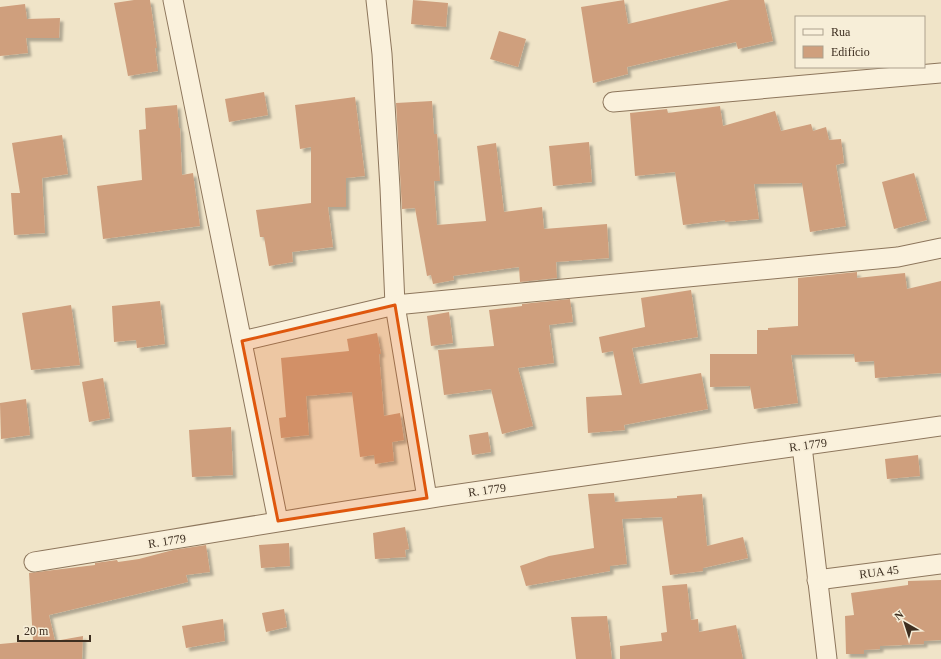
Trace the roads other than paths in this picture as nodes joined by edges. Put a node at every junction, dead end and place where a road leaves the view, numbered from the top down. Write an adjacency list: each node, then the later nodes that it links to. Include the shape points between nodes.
1 (173, 0): 7 (street)
2 (376, 0): 6 (street, via 390,180)
3 (941, 73): 4 (street)
4 (613, 102)
5 (941, 248): 6 (street, via 898,257)
6 (395, 305): 7 (street); 10 (street)
7 (242, 341): 11 (street)
8 (941, 426): 9 (street, R. 1779)
9 (802, 446): 10 (street, R. 1779); 14 (street)
10 (427, 498): 11 (street, R. 1779)
11 (278, 521): 12 (street, R. 1779)
12 (34, 562)
13 (941, 564): 14 (street, RUA 45)
14 (817, 580): 15 (street)
15 (827, 659)

